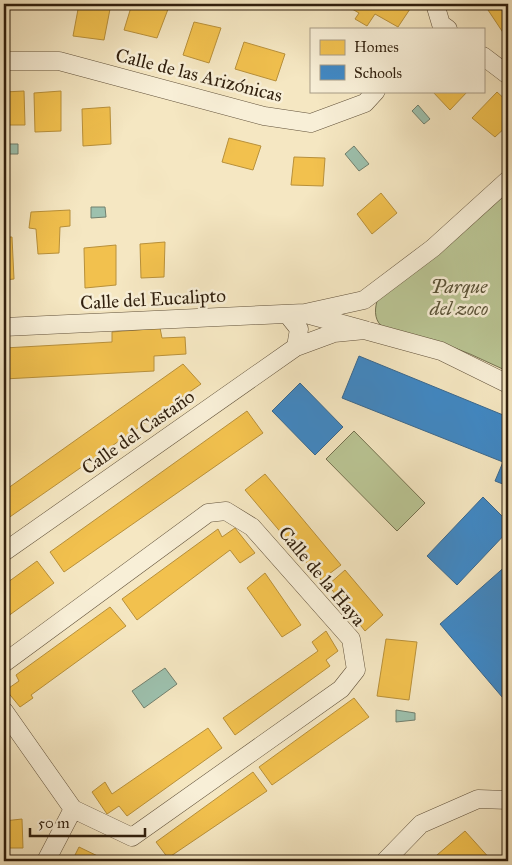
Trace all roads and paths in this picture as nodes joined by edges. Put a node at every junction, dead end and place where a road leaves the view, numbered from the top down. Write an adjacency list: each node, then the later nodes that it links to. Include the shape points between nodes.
1 (435, 4): 2 (street)
2 (442, 27)
3 (484, 57): 5 (street)
4 (4, 61): 6 (street, Calle de las Arizónicas, via 59,61 264,116 311,123 365,102)
5 (508, 74)
6 (375, 92)
7 (508, 180): 8 (street, via 433,248)
8 (364, 300): 9 (street); 11 (street)
9 (296, 314): 10 (street, Calle del Eucalipto); 11 (street); 12 (street, via 299,329)
10 (4, 327)
11 (366, 330): 12 (street, Calle del Castaño, via 334,333); 13 (street, via 441,351)
12 (296, 347): 14 (street, Calle del Castaño)
13 (508, 384)
14 (4, 552)
15 (4, 662): 18 (street, Calle de la Haya, via 208,513 226,511 252,527 351,640 356,670 341,689 132,837)
16 (4, 711): 18 (street, Calle de la Haya)
17 (508, 800): 20 (street, via 478,799 421,824)
18 (73, 809): 19 (street)
19 (46, 861)
20 (385, 861)

